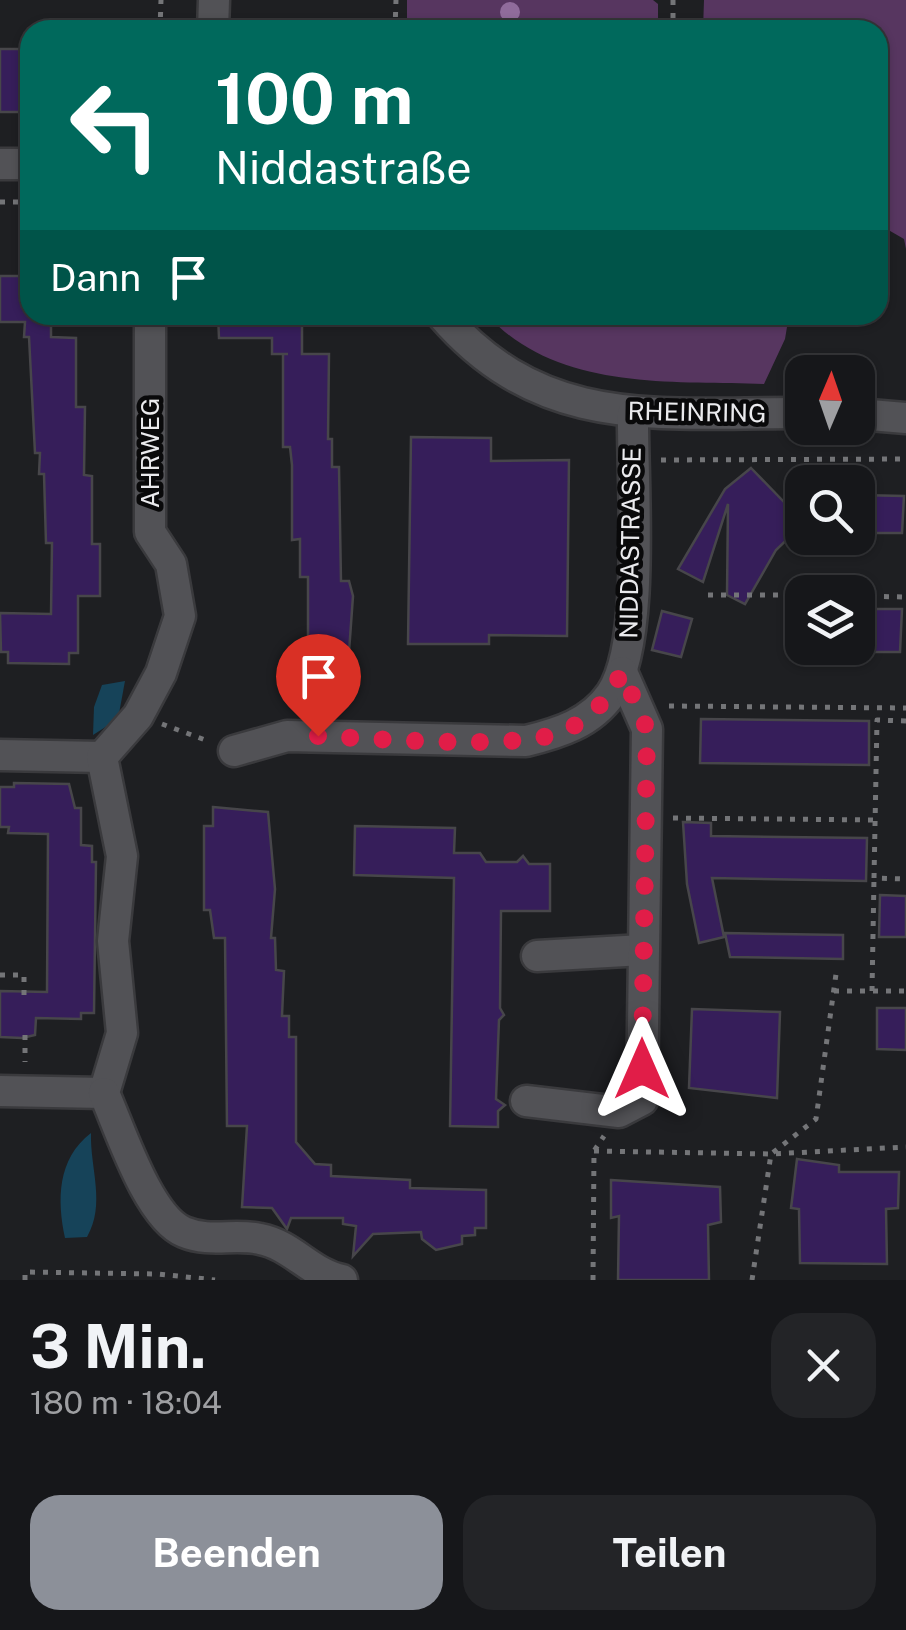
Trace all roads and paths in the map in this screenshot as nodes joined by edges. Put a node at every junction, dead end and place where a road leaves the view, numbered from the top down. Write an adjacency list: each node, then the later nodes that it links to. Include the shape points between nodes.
1 (672, 0): 2 (path)
2 (673, 18)
3 (150, 325): 18 (street, AHRWEG, via 150,532 172,564 180,616)
4 (452, 325): 5 (street, RHEINRING, via 476,350 539,392)
5 (633, 414): 6 (street, RHEINRING); 15 (street, NIDDASTRASSE, via 631,624)
6 (785, 414)
7 (875, 415): 8 (street)
8 (906, 418)
9 (906, 459): 10 (path)
10 (664, 460)
11 (785, 595): 12 (path)
12 (708, 596)
13 (875, 596): 14 (path)
14 (906, 597)
15 (622, 672): 16 (street, NIDDASTRASSE); 20 (street, NIDDASTRASSE, via 593,714 561,733 526,740 287,736)
16 (636, 705): 17 (path); 23 (street, NIDDASTRASSE, via 647,729)
17 (906, 708)
18 (138, 716): 20 (path); 22 (street, AHRWEG)
19 (906, 721): 24 (path, via 878,720)
20 (234, 751)
21 (0, 755): 22 (street)
22 (102, 757): 36 (street, via 122,856 113,941 122,1033)
23 (646, 818): 24 (path); 27 (street, NIDDASTRASSE)
24 (876, 820): 25 (path)
25 (874, 878): 26 (path); 32 (path)
26 (906, 879)
27 (644, 950): 28 (street); 38 (street, NIDDASTRASSE, via 642,1100)
28 (537, 956)
29 (0, 974): 34 (path, via 24,975)
30 (836, 974): 31 (path)
31 (834, 991): 32 (path); 41 (path, via 816,1119)
32 (872, 991): 33 (path)
33 (906, 991)
34 (24, 995)
35 (0, 1091): 36 (street)
36 (104, 1094): 44 (street, via 158,1212 181,1231 215,1240 259,1238)
37 (526, 1101): 38 (street)
38 (619, 1112): 40 (path)
39 (906, 1147): 41 (path)
40 (594, 1151): 41 (path); 45 (path)
41 (770, 1154): 46 (path)
42 (25, 1280): 43 (path, via 25,1272)
43 (215, 1280)
44 (342, 1280)
45 (593, 1280)
46 (752, 1280)

